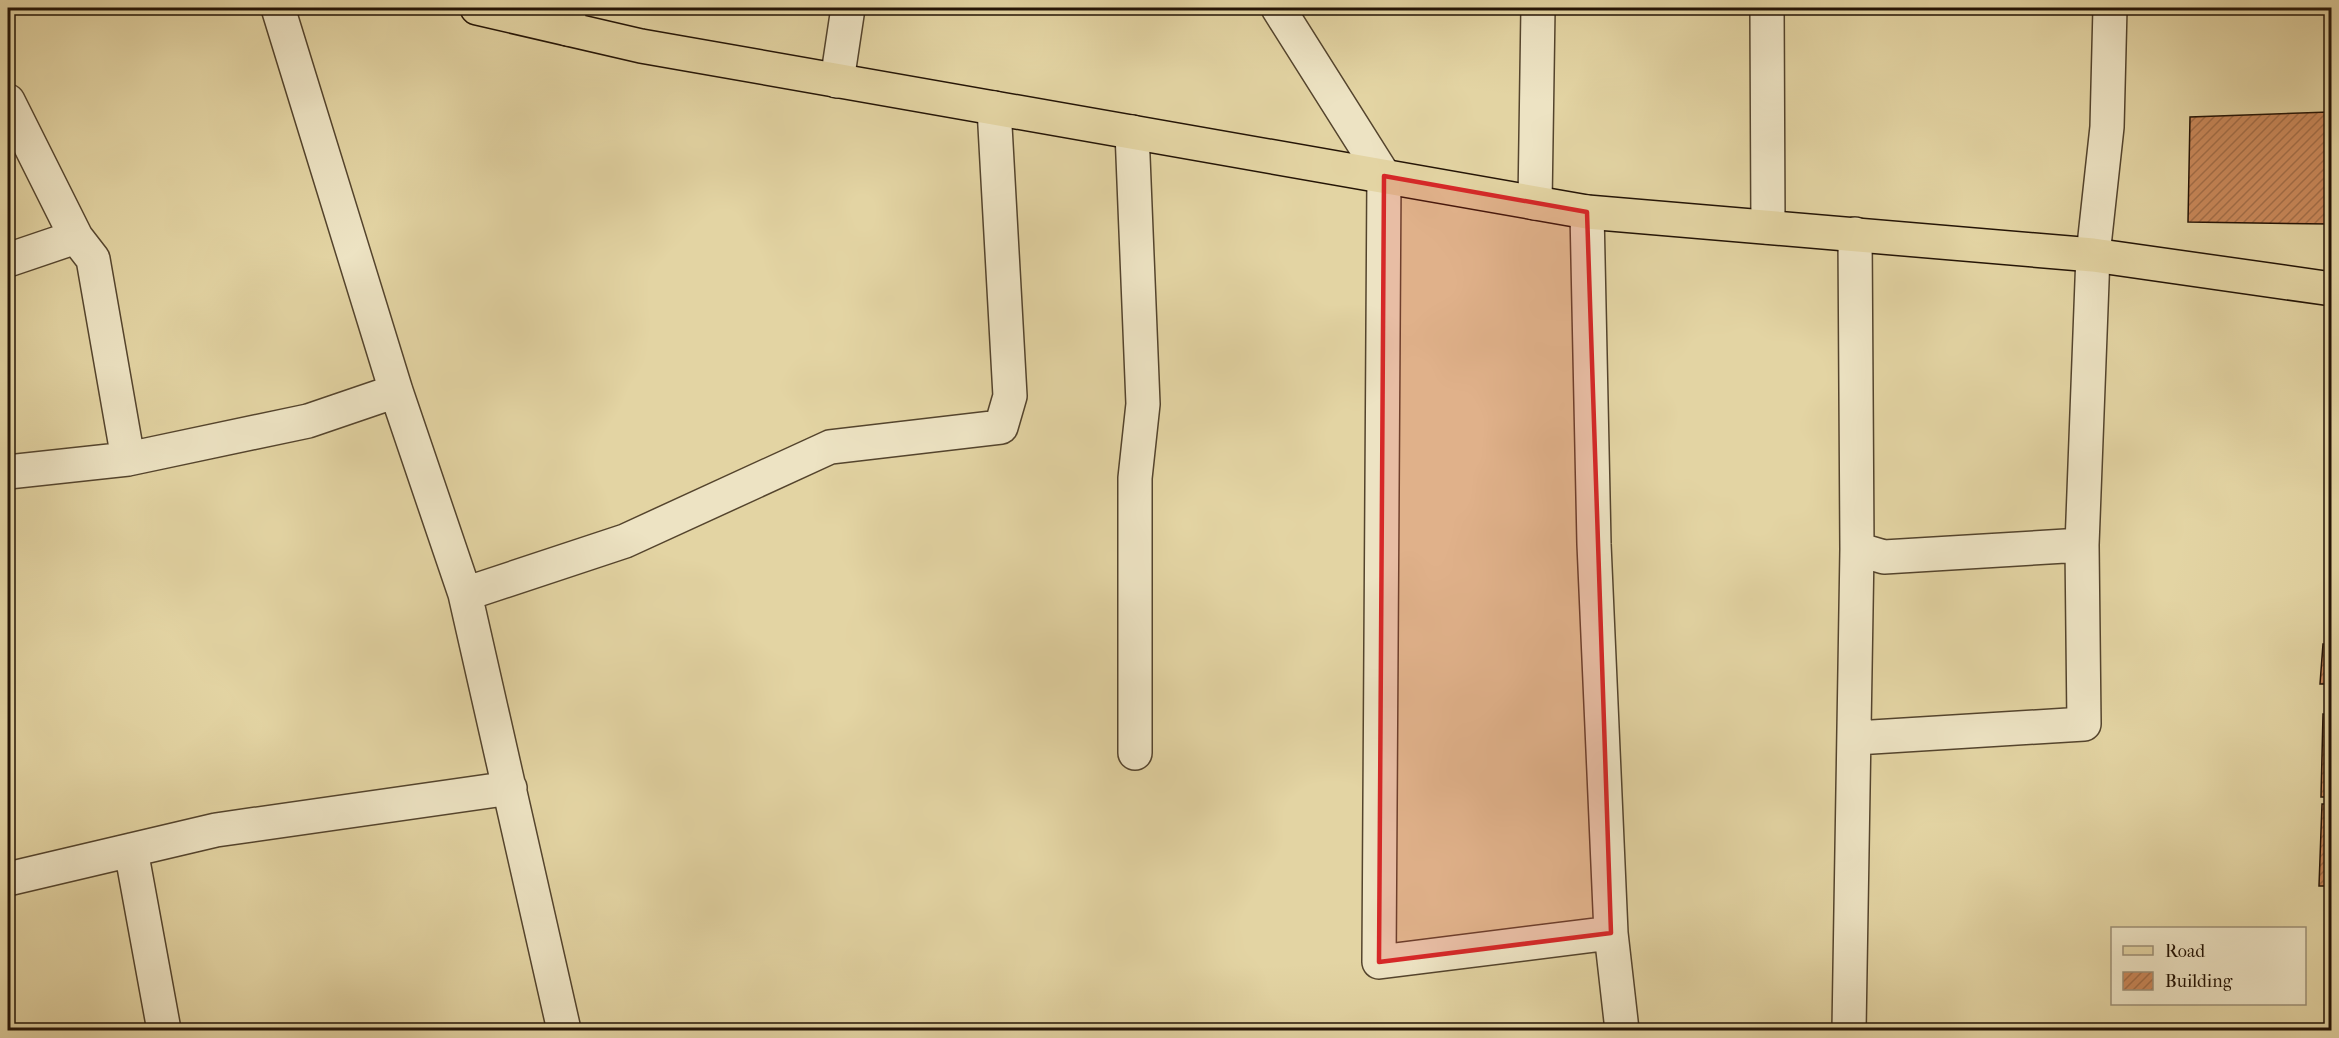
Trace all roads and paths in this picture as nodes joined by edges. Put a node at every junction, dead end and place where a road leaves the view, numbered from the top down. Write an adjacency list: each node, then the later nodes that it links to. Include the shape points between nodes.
1 (278, 8): 22 (street)
2 (477, 8): 8 (main road)
3 (849, 8): 9 (street)
4 (1538, 8): 14 (street)
5 (1767, 8): 16 (street)
6 (2110, 8): 19 (street, via 2107,127)
7 (1290, 16): 13 (street)
8 (568, 18): 9 (main road, via 641,46)
9 (837, 81): 11 (main road)
10 (8, 101): 18 (street)
11 (994, 108): 12 (main road); 27 (street, via 1010,396 1001,427 830,447 625,541)
12 (1132, 132): 13 (main road); 29 (street, via 1143,405 1135,478)
13 (1384, 176): 14 (main road); 33 (street, via 1379,962)
14 (1535, 203): 15 (main road)
15 (1587, 212): 16 (main road); 33 (street, via 1594,544)
16 (1768, 227): 17 (main road)
17 (1854, 234): 19 (main road); 26 (street)
18 (76, 237): 20 (street); 23 (street, via 93,259)
19 (2093, 255): 21 (main road); 25 (street)
20 (8, 260)
21 (2331, 289)
22 (396, 391): 23 (street, via 308,421); 27 (street)
23 (128, 459): 24 (street)
24 (8, 472)
25 (2082, 545): 26 (street, via 1884,557); 28 (street, via 2084,724)
26 (1857, 549): 28 (street)
27 (465, 594): 30 (street)
28 (1856, 738): 37 (street)
29 (1135, 753)
30 (510, 788): 31 (street, via 216,830); 35 (street)
31 (131, 850): 32 (street); 34 (street)
32 (8, 879)
33 (1611, 933): 36 (street)
34 (164, 1030)
35 (564, 1030)
36 (1622, 1030)
37 (1849, 1030)

